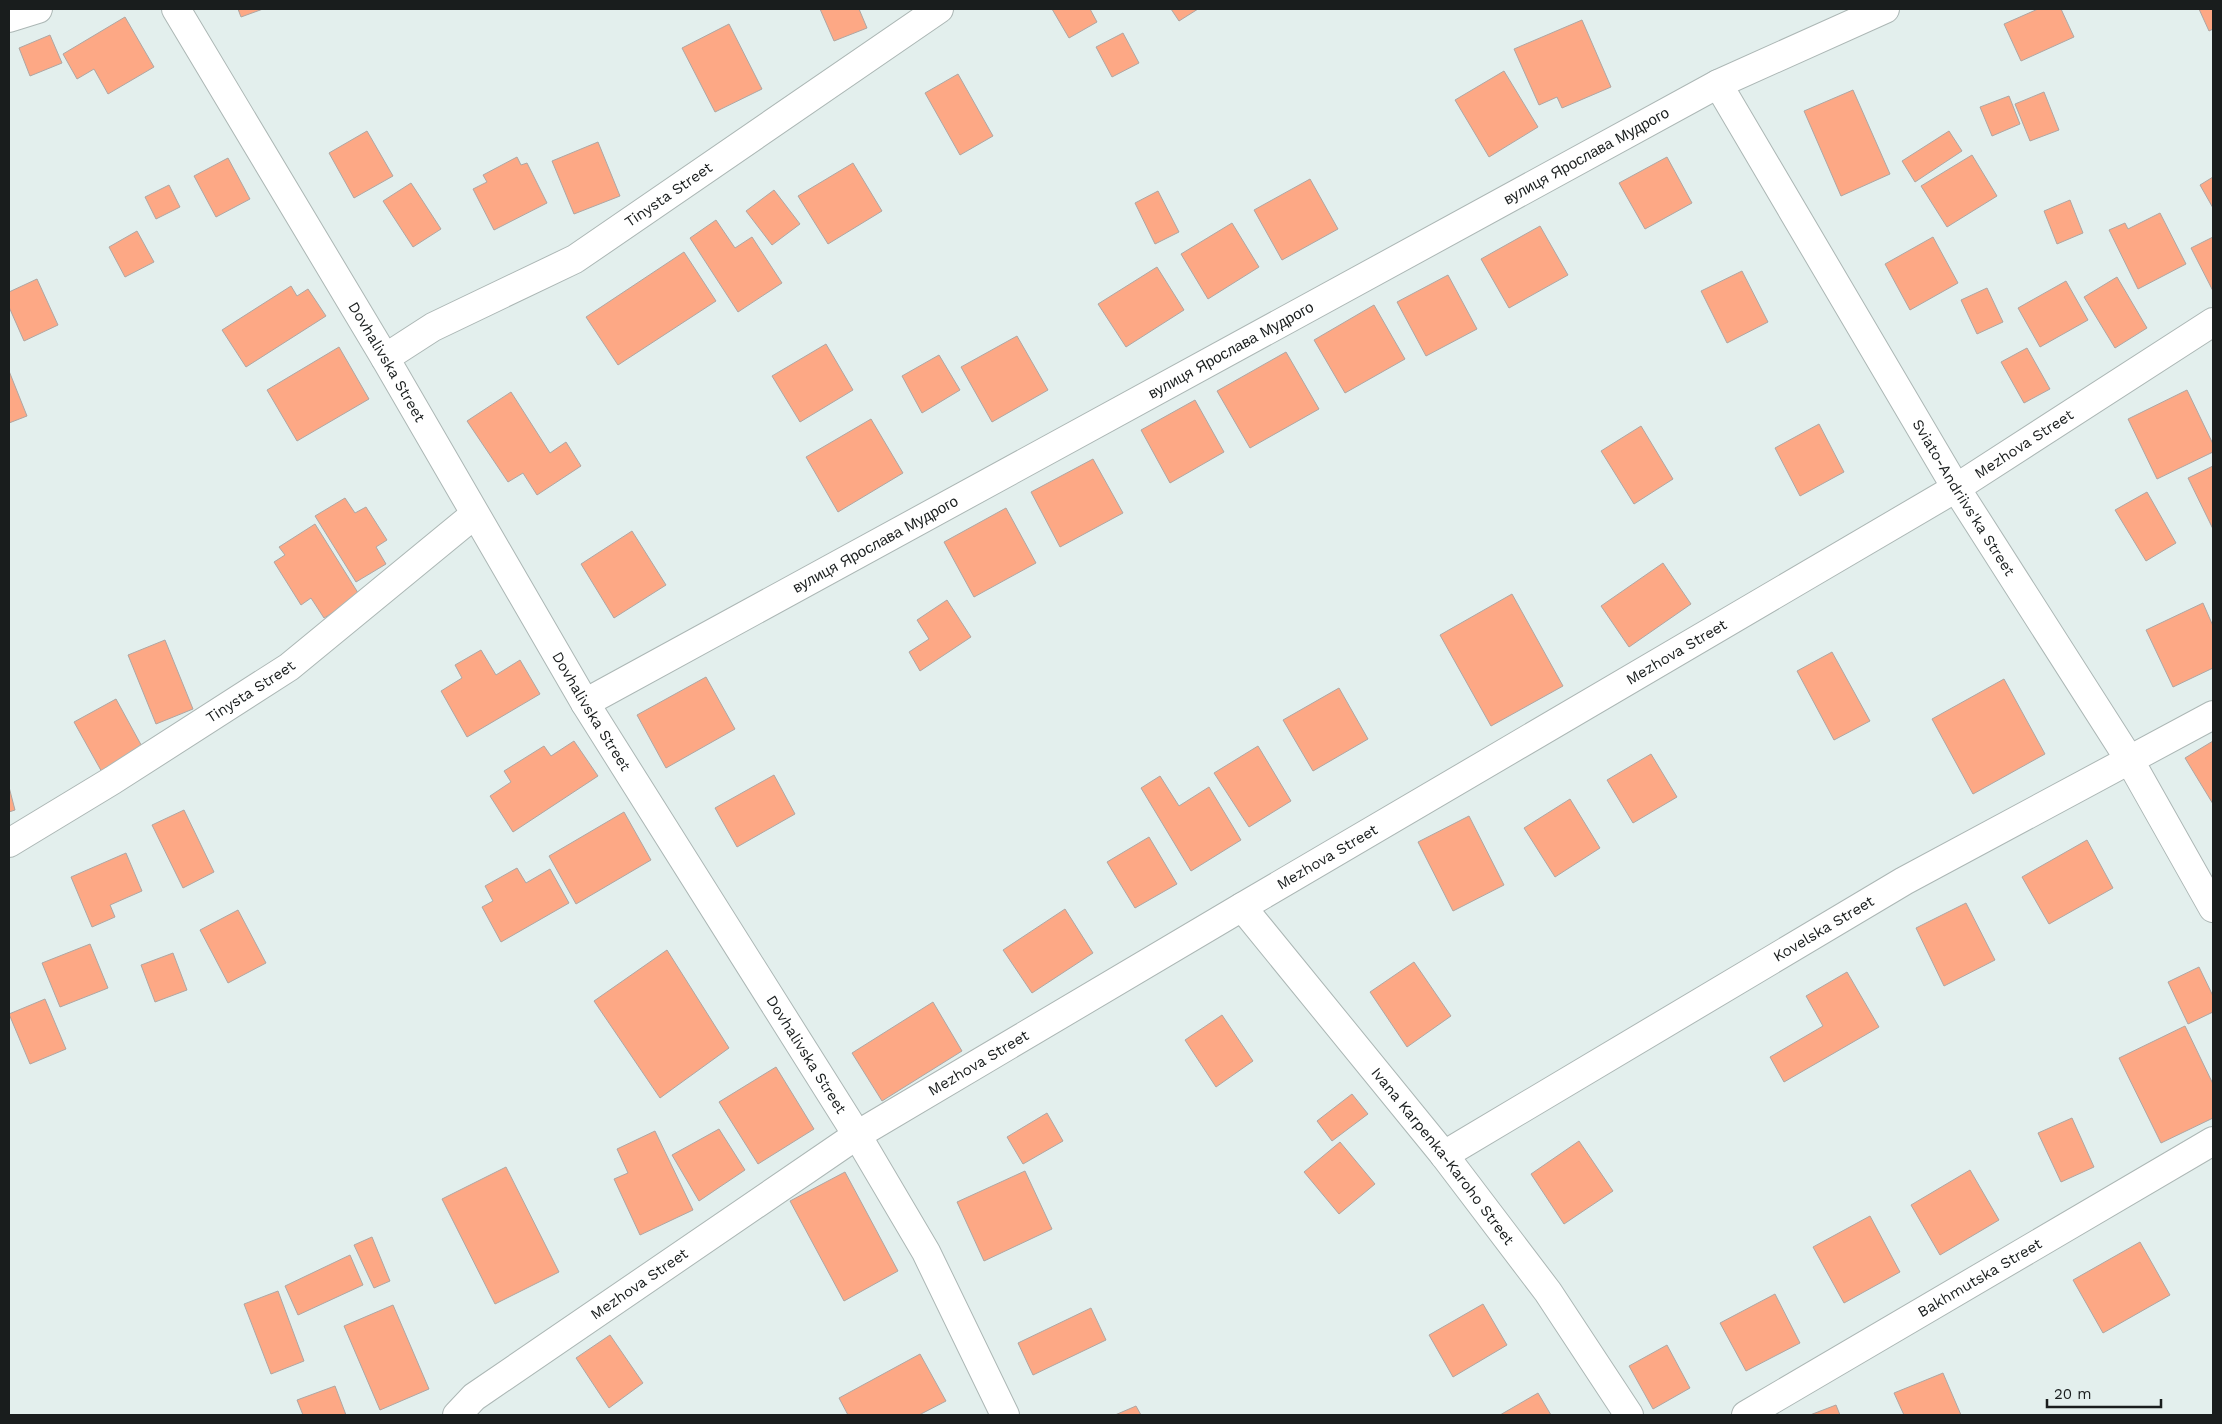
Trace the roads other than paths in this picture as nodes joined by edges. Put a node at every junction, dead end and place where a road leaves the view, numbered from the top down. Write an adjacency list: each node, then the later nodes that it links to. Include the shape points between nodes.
1 (38, 9): 5 (street)
2 (176, 9): 8 (street, Dovhalivska Street)
3 (939, 9): 8 (street, Tinysta Street, via 575,259 433,327)
4 (1884, 9): 6 (street, вулиця Ярослава Мудрого)
5 (9, 18)
6 (1718, 84): 9 (street, Sviato-Andriivs'ka Street); 11 (street, вулиця Ярослава Мудрого)
7 (2213, 322): 9 (street, Mezhova Street)
8 (385, 358): 10 (street, Dovhalivska Street)
9 (1956, 488): 13 (street, Sviato-Andriivs'ka Street); 15 (street, Mezhova Street)
10 (474, 515): 11 (street, Dovhalivska Street); 14 (street, Tinysta Street, via 289,667)
11 (585, 703): 17 (street, Dovhalivska Street)
12 (2213, 715): 13 (street, Kovelska Street)
13 (2129, 759): 16 (street, Sviato-Andriivs'ka Street); 19 (street, Kovelska Street, via 1904,881)
14 (9, 843)
15 (1242, 907): 17 (street, Mezhova Street); 19 (street, Ivana Karpenka-Karoho Street)
16 (2213, 908)
17 (857, 1135): 20 (street, Mezhova Street, via 482,1392); 21 (street, Dovhalivska Street, via 926,1252)
18 (2213, 1141): 23 (street, Bakhmutska Street)
19 (1444, 1155): 22 (street, Ivana Karpenka-Karoho Street, via 1548,1292)
20 (457, 1415)
21 (1006, 1415)
22 (1629, 1415)
23 (1746, 1415)

